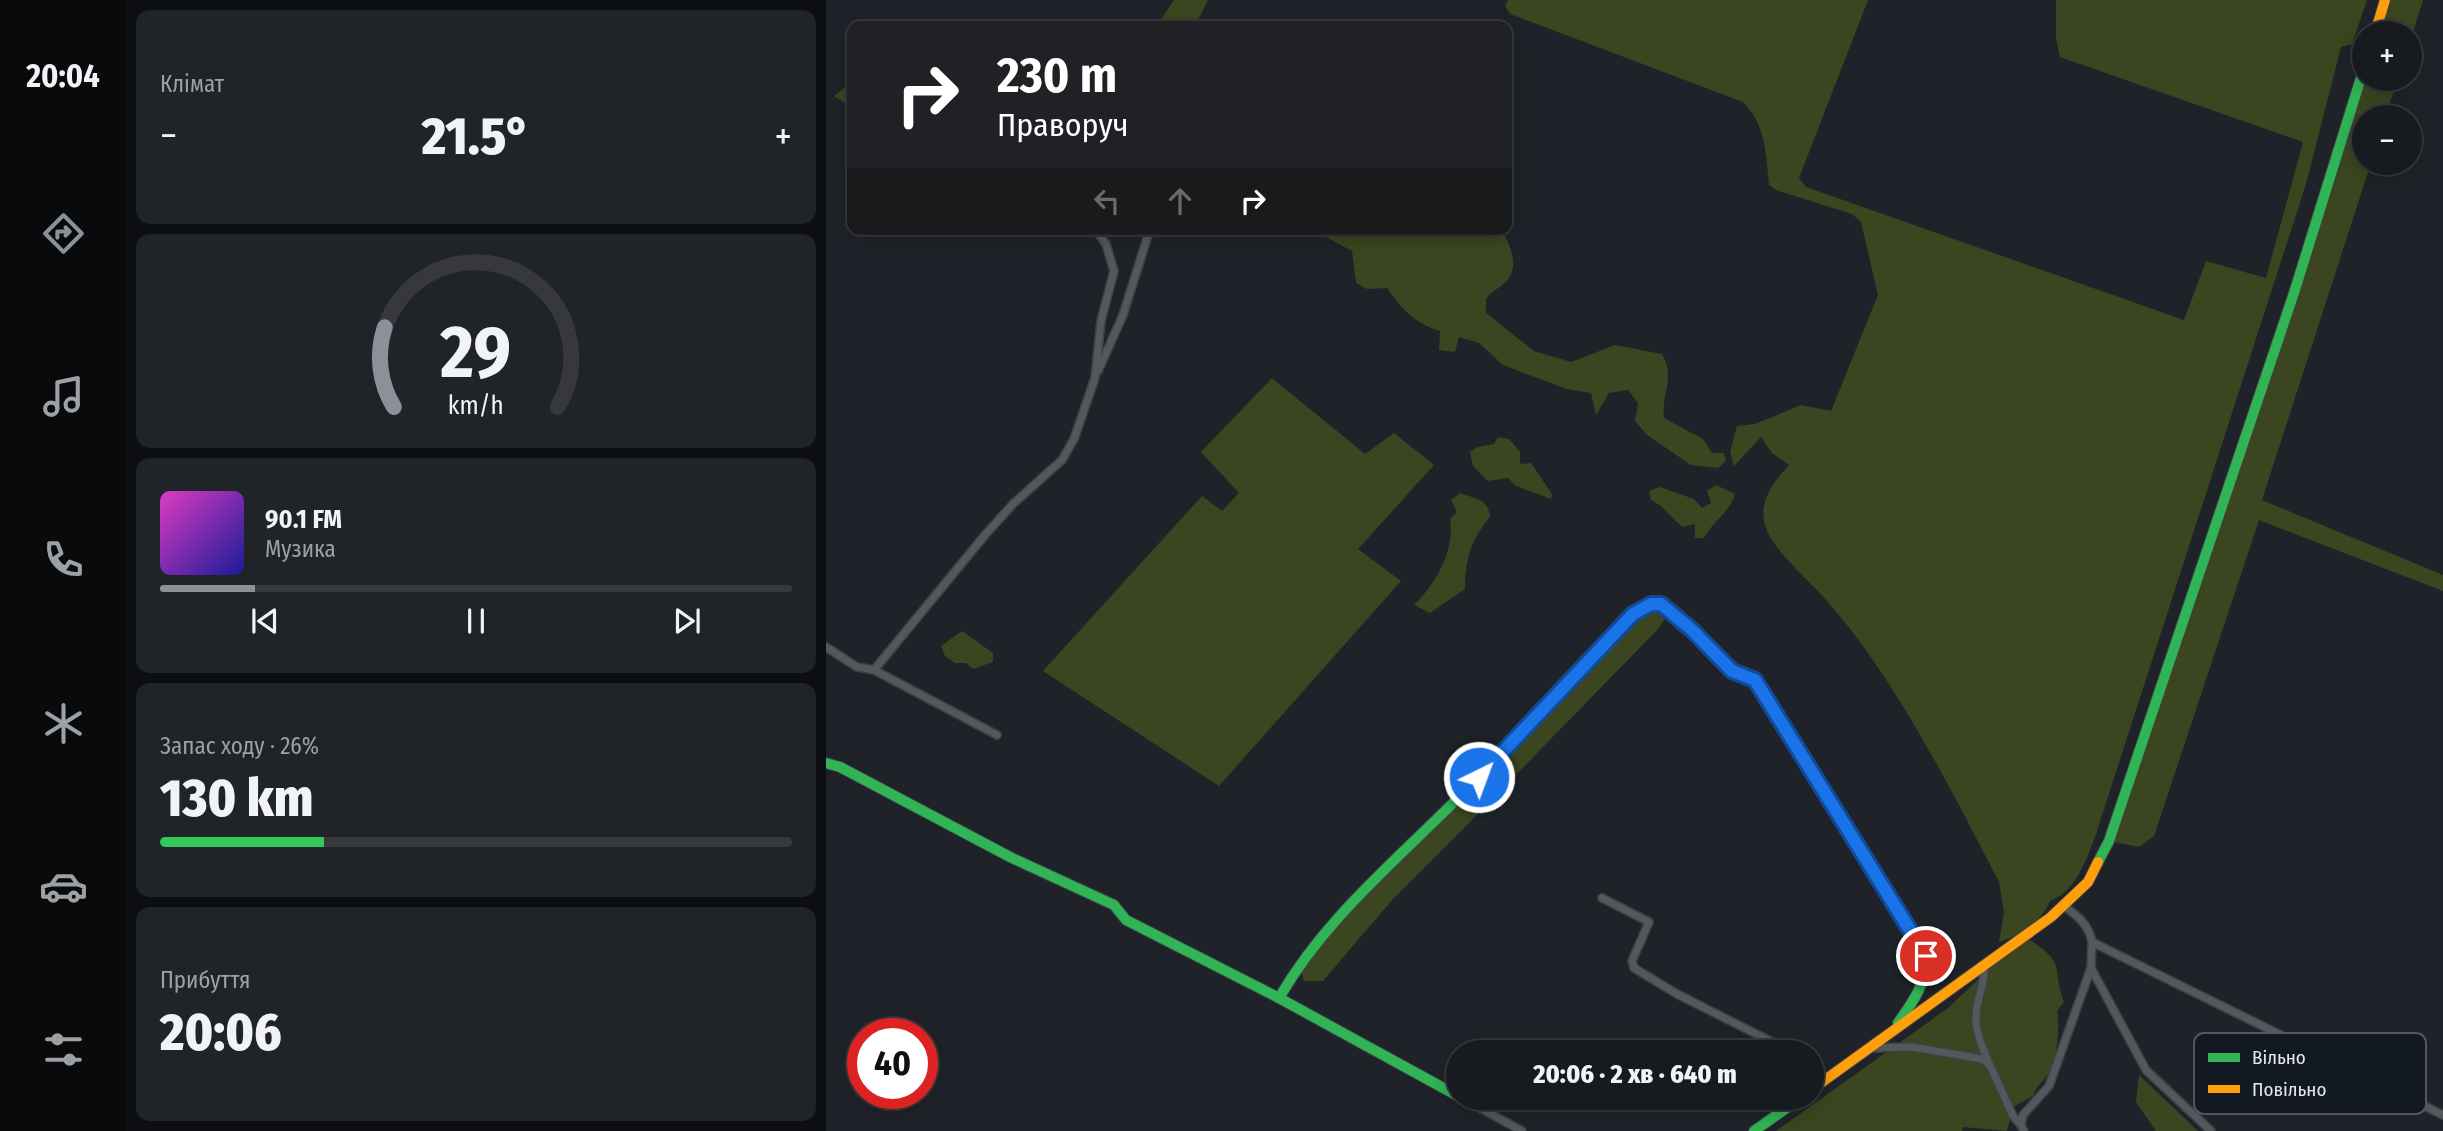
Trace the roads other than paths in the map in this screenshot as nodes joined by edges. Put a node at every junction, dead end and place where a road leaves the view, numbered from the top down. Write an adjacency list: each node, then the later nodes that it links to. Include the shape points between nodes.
1 (2385, 0): 2 (street)
2 (2379, 21)
3 (2357, 91): 12 (street, via 2139,760 2104,854 2082,890)
4 (1099, 235): 6 (street, via 1114,271 1101,321)
5 (1148, 235): 6 (street, via 1124,314)
6 (1095, 378): 8 (street, via 1062,460 1013,504)
7 (826, 647): 8 (street, via 858,667)
8 (874, 670): 9 (street)
9 (997, 734)
10 (826, 763): 16 (street, via 1114,905 1126,920)
11 (1602, 898): 19 (street, via 1649,922 1633,968)
12 (2064, 906): 13 (street, via 2083,922); 14 (street)
13 (2092, 942): 15 (street); 18 (street)
14 (1984, 964): 17 (street); 21 (street, via 1986,980 1976,1012 1977,1032)
15 (2091, 968): 28 (street, via 2049,1086 2023,1115); 31 (street, via 2146,1070)
16 (1279, 998): 17 (street, via 1289,979 1370,882 1471,785 1633,614 1661,604 1732,671 1755,680 1916,937 1928,971); 23 (street)
17 (1894, 1029): 20 (street)
18 (2277, 1033)
19 (1768, 1040)
20 (1868, 1048): 21 (street, via 1912,1047 1982,1059); 22 (street)
21 (1990, 1065): 28 (street)
22 (1824, 1080)
23 (1446, 1090)
24 (2426, 1107): 27 (street)
25 (1483, 1110): 29 (street)
26 (1784, 1110): 30 (street)
27 (2443, 1115)
28 (2022, 1128)
29 (1522, 1131)
30 (1754, 1131)
31 (2211, 1131)

